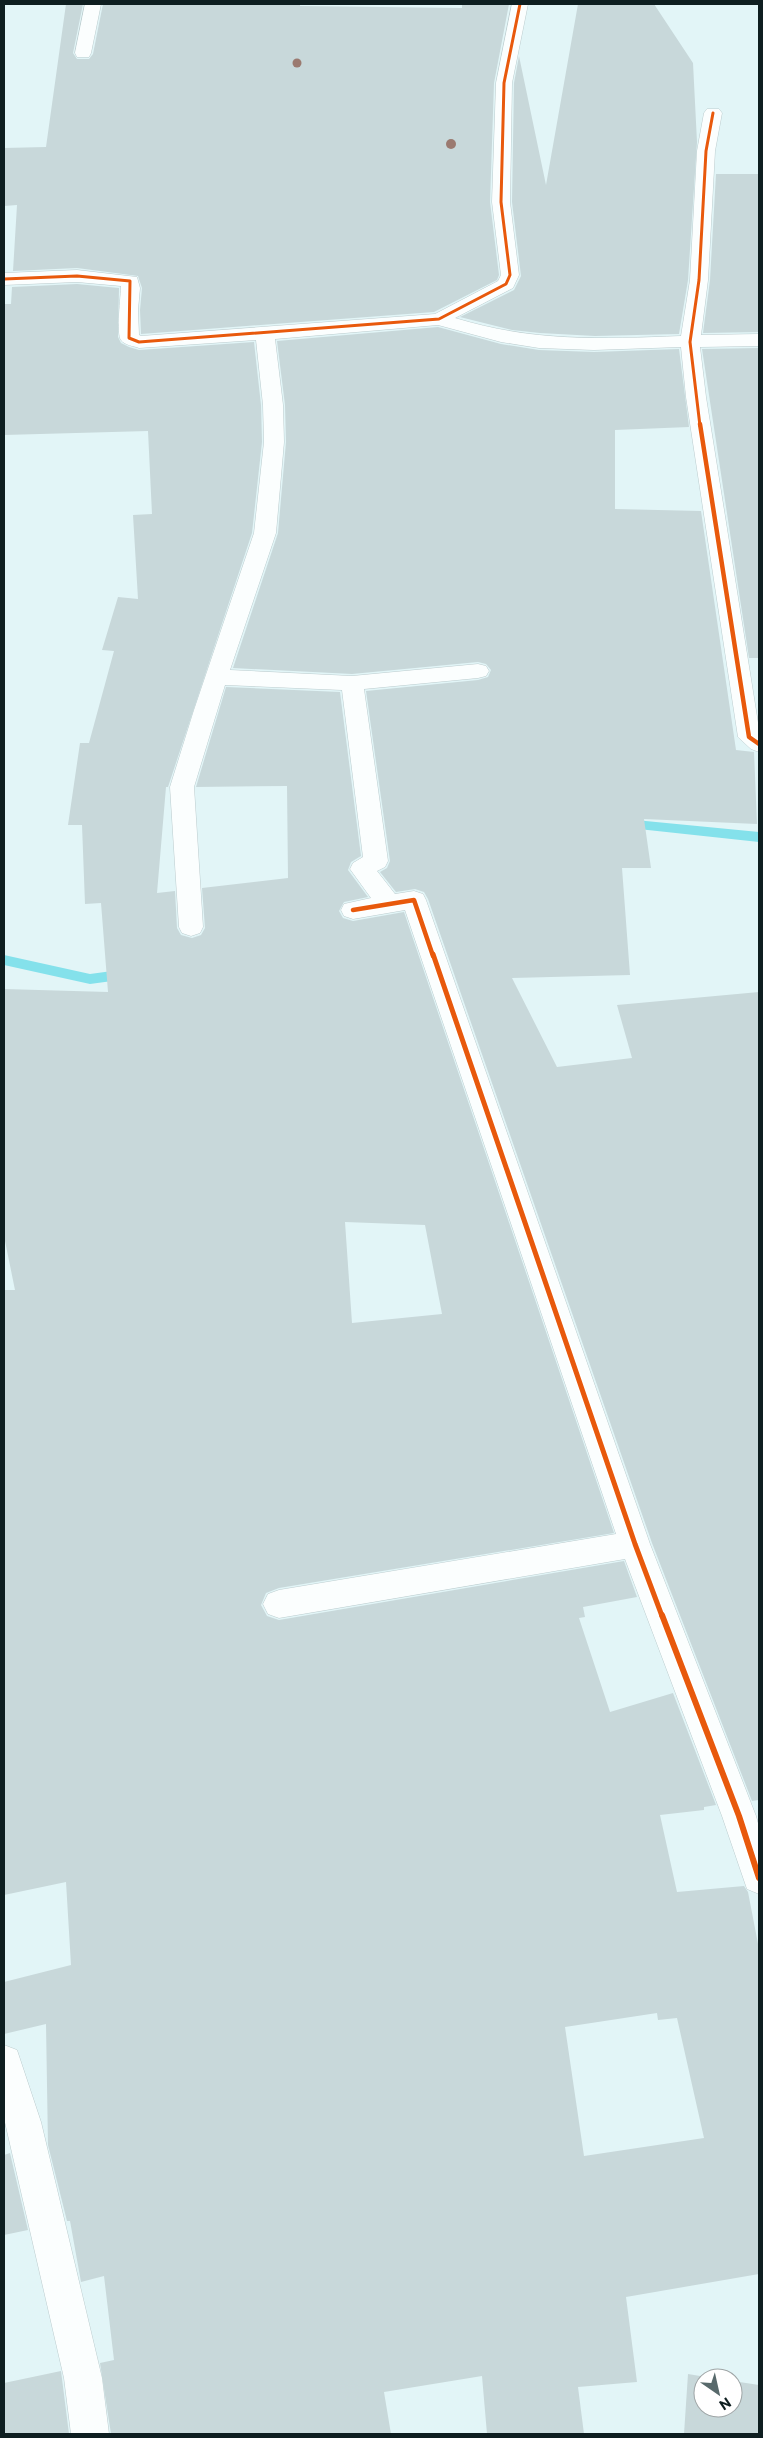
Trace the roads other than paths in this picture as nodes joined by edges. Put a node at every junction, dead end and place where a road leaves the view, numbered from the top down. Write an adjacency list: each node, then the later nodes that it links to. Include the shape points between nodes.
1 (93, 4): 3 (street)
2 (520, 4): 6 (street, via 504,83 501,202 510,275 506,284)
3 (83, 53)
4 (713, 113): 9 (street, via 706,152 699,280)
5 (4, 279): 7 (street, via 77,276 130,281 128,310 132,325 129,338 139,342)
6 (439, 319): 7 (street); 9 (street, via 537,342)
7 (265, 334): 11 (street, via 274,442 265,533)
8 (759, 340): 9 (street)
9 (690, 342): 13 (street, via 749,737)
10 (478, 671): 12 (street)
11 (216, 678): 12 (street); 16 (street, via 182,786)
12 (352, 683): 14 (street, via 376,860 362,869)
13 (759, 744)
14 (385, 899): 15 (street); 17 (street, via 414,900)
15 (353, 910)
16 (191, 927)
17 (635, 1544): 18 (street); 19 (street, via 739,1816)
18 (279, 1604)
19 (759, 1878)
20 (4, 2063): 21 (street, via 23,2122 83,2378)
21 (90, 2434)

